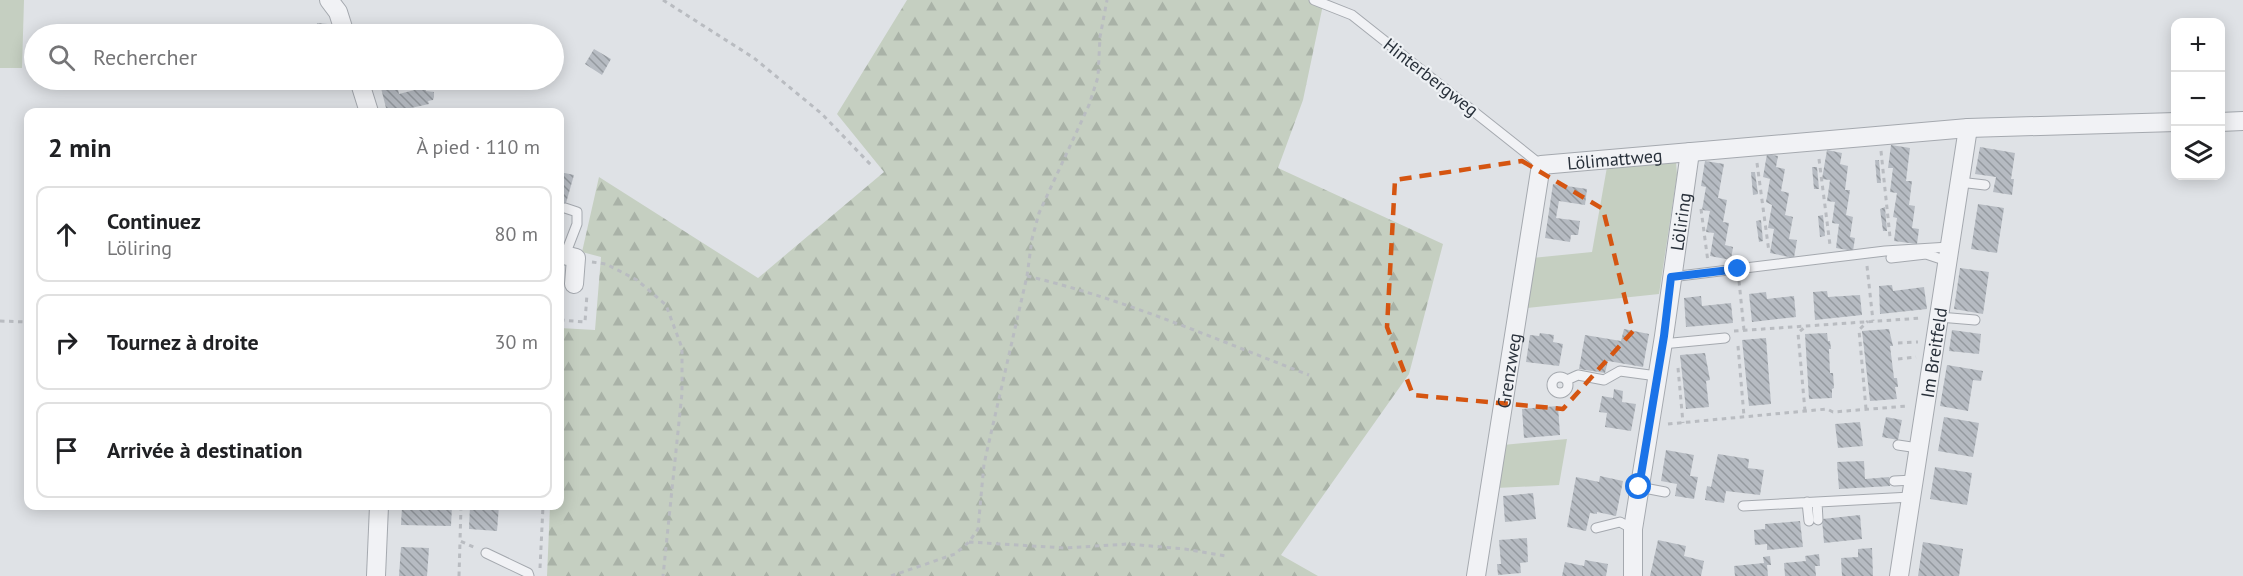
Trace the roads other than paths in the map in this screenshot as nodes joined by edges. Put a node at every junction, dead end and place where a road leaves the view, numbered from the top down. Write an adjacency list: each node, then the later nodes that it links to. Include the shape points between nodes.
1 (329, 0): 3 (street)
2 (1314, 0): 11 (lane, Hinterbergweg, via 1352,15)
3 (342, 24)
4 (364, 90): 5 (street)
5 (372, 108)
6 (2243, 121): 8 (street)
7 (2171, 122): 9 (street, Lölimattweg)
8 (2225, 122)
9 (1968, 128): 10 (street, Lölimattweg); 12 (street, Im Breitfeld)
10 (1690, 152): 11 (street, Lölimattweg); 18 (street, Löliring)
11 (1541, 165): 39 (street, Grenzweg)
12 (1959, 182): 13 (lane); 15 (street, Im Breitfeld, via 1961,212)
13 (1985, 185)
14 (565, 208): 17 (lane, via 577,212)
15 (1952, 253): 16 (lane); 16 (lane); 20 (street, Im Breitfeld)
16 (1891, 254): 18 (lane)
17 (567, 256): 19 (street)
18 (1671, 277): 23 (street, Löliring)
19 (574, 284)
20 (1938, 317): 21 (lane); 27 (street, Im Breitfeld)
21 (1975, 320)
22 (1727, 335): 23 (lane)
23 (1669, 343): 24 (street, Löliring)
24 (1657, 376): 25 (lane, via 1620,371 1604,380 1578,375); 29 (street, Löliring)
25 (1567, 380)
26 (1898, 445): 27 (lane)
27 (1918, 448): 30 (street, Im Breitfeld)
28 (1894, 481): 30 (lane)
29 (1639, 487): 31 (lane); 37 (street, Löliring)
30 (1912, 489): 32 (lane); 43 (street, Im Breitfeld)
31 (1665, 492)
32 (1812, 502): 33 (lane); 35 (lane)
33 (1743, 506)
34 (379, 510): 40 (street)
35 (1814, 521)
36 (1596, 528): 37 (lane, via 1620,522)
37 (1633, 529): 42 (street, Löliring)
38 (486, 553): 41 (lane)
39 (1481, 571)
40 (376, 576)
41 (530, 576)
42 (1633, 576)
43 (1899, 576)

